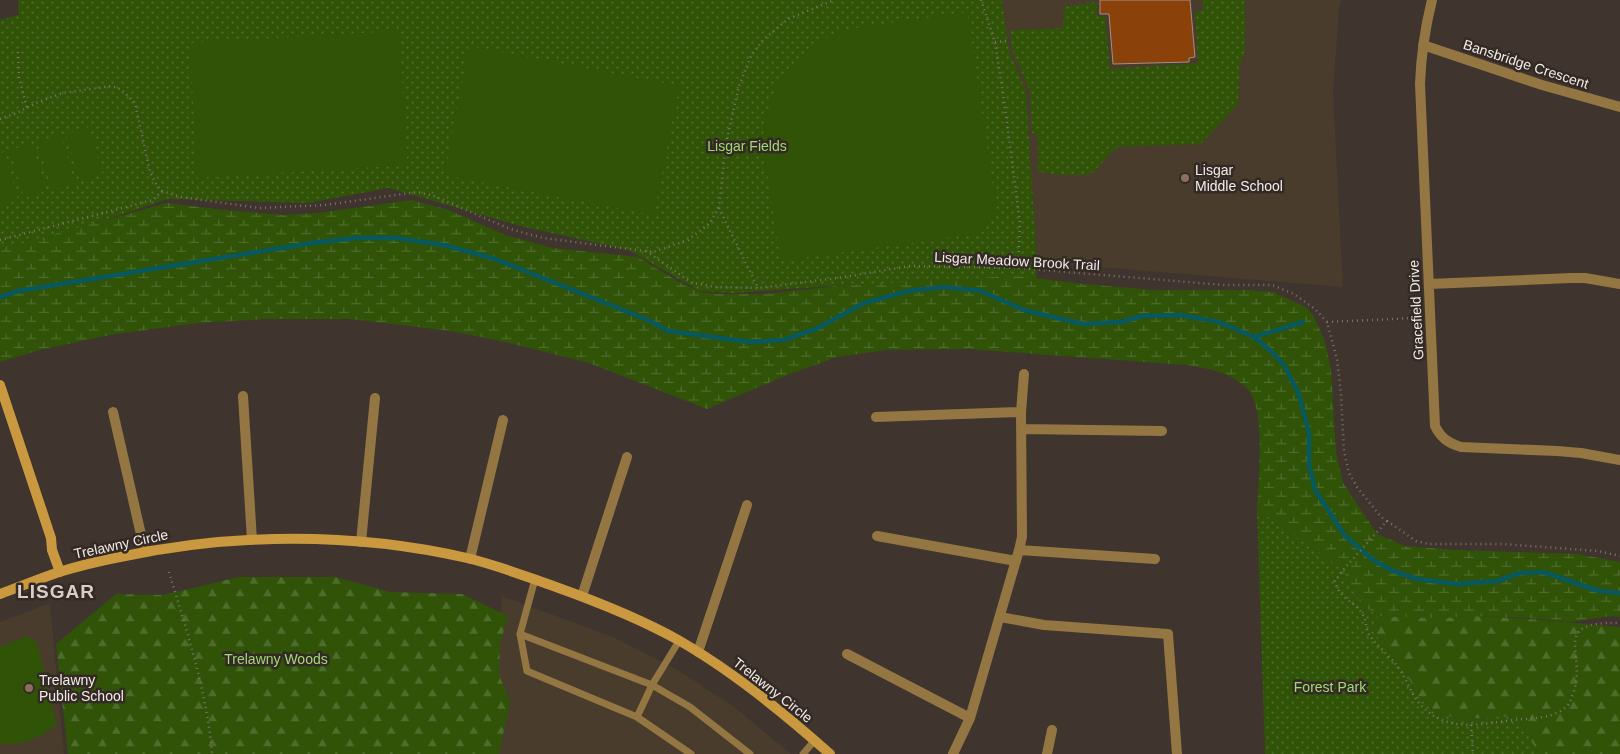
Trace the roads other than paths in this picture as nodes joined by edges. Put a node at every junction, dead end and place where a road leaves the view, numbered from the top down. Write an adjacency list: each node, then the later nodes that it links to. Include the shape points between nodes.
1 (1432, 0): 2 (street, Gracefield Drive)
2 (1423, 45): 3 (street, Bansbridge Crescent, via 1550,88); 4 (street, Gracefield Drive, via 1420,84)
3 (1620, 107)
4 (1429, 284): 5 (street, via 1585,278); 17 (street, Gracefield Drive, via 1435,426 1439,434 1452,444 1468,448 1556,451)
5 (1620, 284)
6 (1024, 374): 11 (street)
7 (0, 385): 27 (street)
8 (243, 396): 20 (street)
9 (375, 398): 21 (street)
10 (113, 412): 23 (street)
11 (1021, 412): 12 (street); 14 (street)
12 (876, 417)
13 (503, 420): 24 (street)
14 (1022, 428): 15 (street); 22 (street)
15 (1162, 431)
16 (627, 457): 30 (street)
17 (1620, 460)
18 (747, 505): 34 (street)
19 (877, 536): 26 (street)
20 (252, 540): 21 (street, Trelawny Circle); 23 (street, Trelawny Circle)
21 (361, 542): 24 (street, Trelawny Circle)
22 (1020, 550): 25 (street); 26 (street)
23 (145, 552): 27 (street, Trelawny Circle)
24 (470, 559): 28 (street, Trelawny Circle)
25 (1155, 559)
26 (1016, 562): 31 (street)
27 (60, 572): 29 (street, Trelawny Circle)
28 (535, 580): 30 (street, Trelawny Circle); 32 (lane)
29 (0, 594)
30 (582, 596): 33 (street, Trelawny Circle)
31 (1000, 617): 38 (street); 47 (street, via 1044,626 1168,634)
32 (520, 634): 36 (lane); 37 (lane, via 527,671)
33 (679, 641): 34 (street, Trelawny Circle); 36 (lane)
34 (698, 652): 40 (street, Trelawny Circle)
35 (847, 654): 38 (street)
36 (652, 685): 37 (lane); 42 (lane, via 690,707)
37 (637, 717): 41 (lane)
38 (970, 718): 45 (street)
39 (1052, 730): 46 (street)
40 (815, 740): 43 (lane); 44 (street, Trelawny Circle)
41 (691, 754)
42 (750, 754)
43 (803, 754)
44 (830, 754)
45 (953, 754)
46 (1047, 754)
47 (1177, 754)

